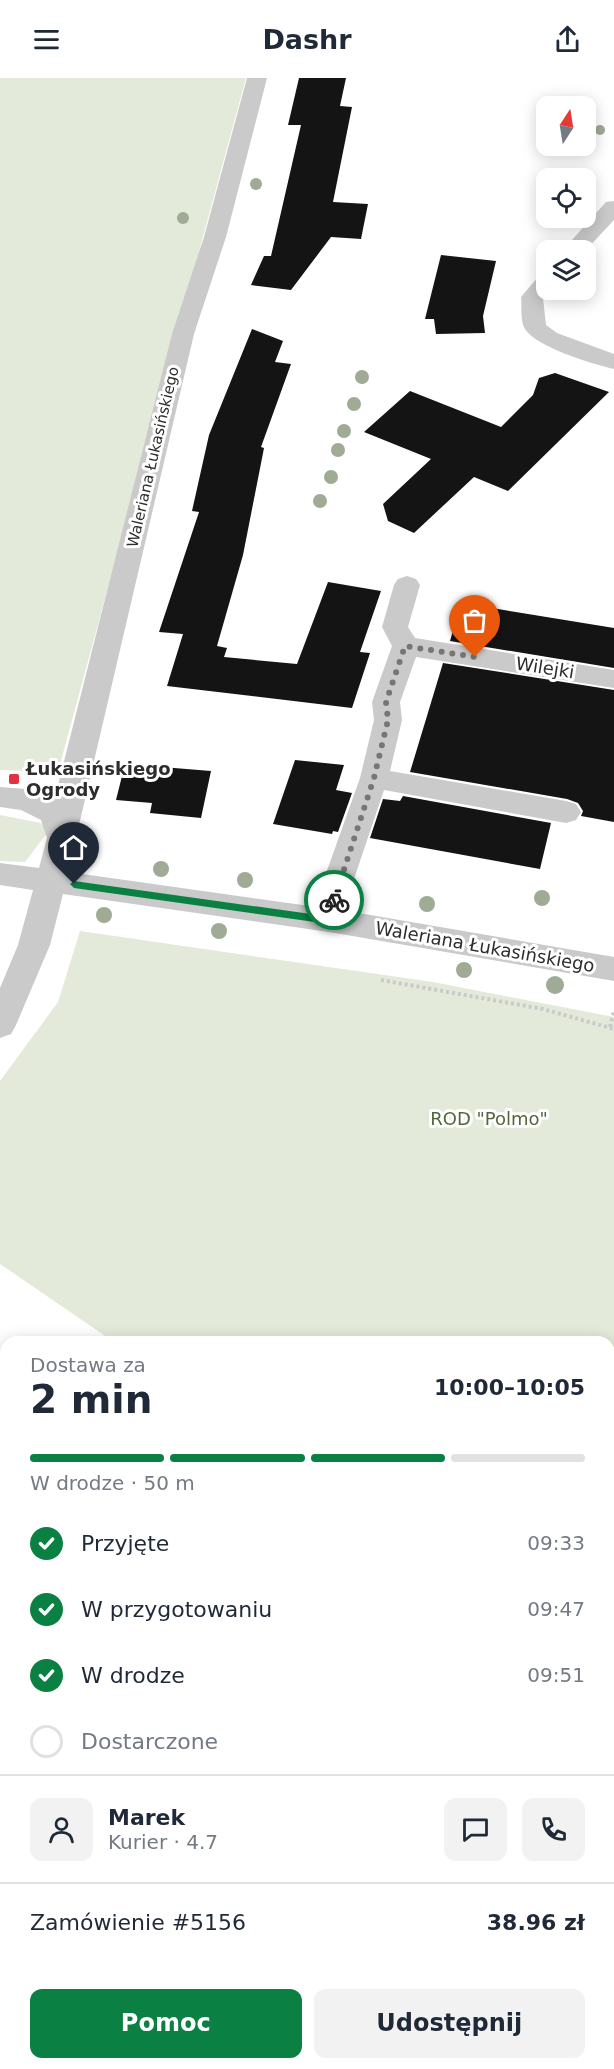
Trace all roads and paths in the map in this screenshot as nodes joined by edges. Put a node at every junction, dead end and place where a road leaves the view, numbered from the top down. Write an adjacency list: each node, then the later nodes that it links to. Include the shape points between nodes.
1 (257, 78): 12 (street, Waleriana Łukasińskiego, via 215,237 183,334)
2 (614, 207): 3 (street)
3 (583, 240)
4 (536, 293): 5 (street, via 532,297 535,327 549,338)
5 (614, 362)
6 (407, 585): 7 (street, via 395,627)
7 (405, 646): 8 (street, Wilejki); 9 (street, via 386,702 388,720)
8 (614, 679)
9 (374, 778): 11 (street); 15 (street)
10 (0, 797): 12 (street, via 43,807 56,820)
11 (566, 812)
12 (62, 838): 14 (street, Waleriana Łukasińskiego)
13 (0, 874): 14 (street, Waleriana Łukasińskiego)
14 (52, 881): 15 (street, Waleriana Łukasińskiego); 19 (street, Waleriana Łukasińskiego, via 34,945)
15 (329, 920): 16 (street, Waleriana Łukasińskiego)
16 (614, 969)
17 (381, 980): 20 (path, via 543,1009)
18 (614, 1011): 20 (path)
19 (0, 1025)
20 (612, 1028)

